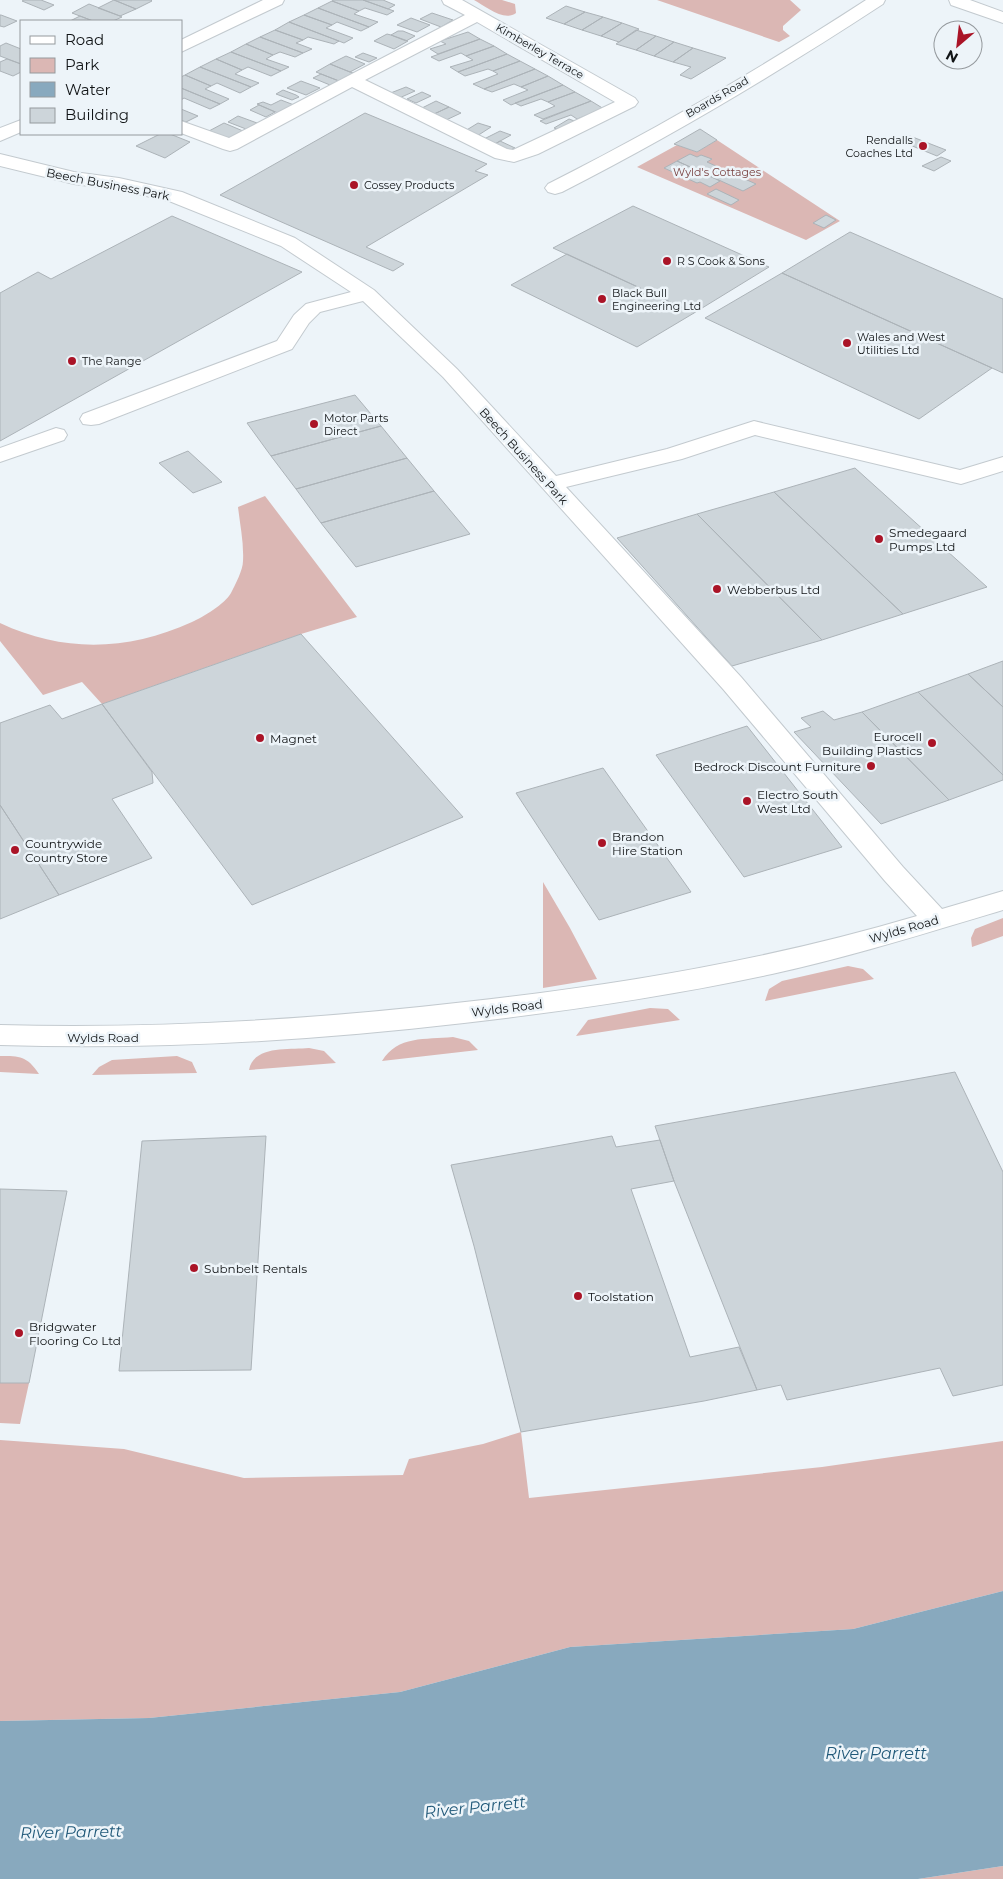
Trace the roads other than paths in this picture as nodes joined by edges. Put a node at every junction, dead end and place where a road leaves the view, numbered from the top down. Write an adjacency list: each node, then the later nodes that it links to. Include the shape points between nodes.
1 (276, 0): 7 (street)
2 (450, 0): 5 (street, Kimberley Terrace)
3 (877, 0): 13 (street, Boards Road, via 801,50 614,158)
4 (957, 1): 6 (street)
5 (478, 16): 8 (street); 8 (street, Kimberley Terrace, via 629,102 514,156 502,154)
6 (1003, 18)
7 (182, 47)
8 (351, 80): 10 (street, via 230,145)
9 (20, 126): 11 (street)
10 (182, 126)
11 (0, 136)
12 (0, 160): 14 (street, Beech Business Park, via 64,176 175,196 288,242)
13 (554, 188)
14 (367, 294): 15 (street, via 313,308 301,319 285,345); 19 (street, Beech Business Park, via 450,373)
15 (91, 419)
16 (56, 435): 17 (street)
17 (0, 456)
18 (1003, 464): 19 (street, via 962,477 754,428 674,454)
19 (549, 484): 21 (street, Beech Business Park, via 732,683)
20 (1003, 900): 21 (street, Wylds Road)
21 (936, 920): 22 (street, Wylds Road, via 770,964 684,982 509,1008 224,1034 120,1038)
22 (0, 1035)

